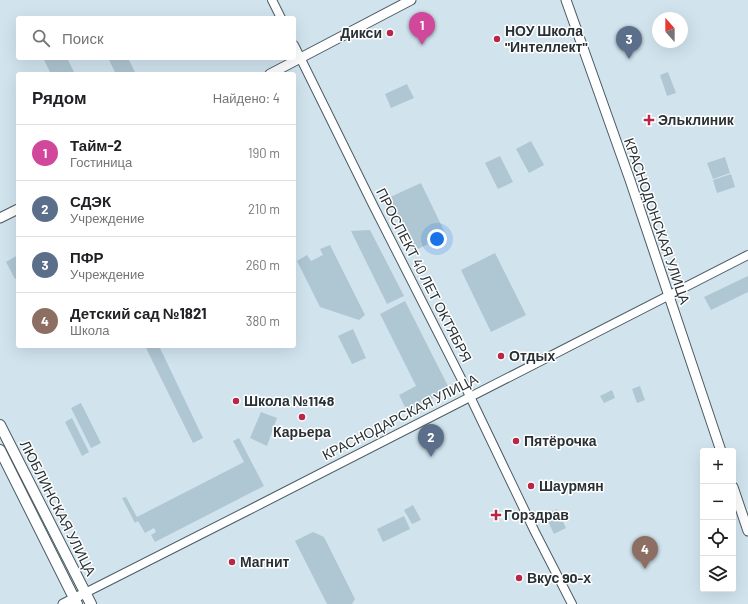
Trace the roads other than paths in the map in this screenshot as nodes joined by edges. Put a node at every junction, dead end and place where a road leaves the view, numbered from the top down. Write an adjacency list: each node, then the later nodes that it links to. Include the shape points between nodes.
1 (272, 0): 4 (street)
2 (411, 0): 6 (main road)
3 (566, 0): 11 (main road, КРАСНОДОНСКАЯ УЛИЦА)
4 (280, 16)
5 (296, 49): 6 (street, ПРОСПЕКТ 40 ЛЕТ ОКТЯБРЯ)
6 (300, 58): 7 (main road); 12 (street, ПРОСПЕКТ 40 ЛЕТ ОКТЯБРЯ)
7 (274, 72)
8 (16, 210): 9 (main road)
9 (0, 218)
10 (748, 255): 11 (street, КРАСНОДАРСКАЯ УЛИЦА)
11 (668, 296): 12 (street, КРАСНОДАРСКАЯ УЛИЦА); 14 (main road, КРАСНОДОНСКАЯ УЛИЦА)
12 (470, 396): 18 (street, КРАСНОДАРСКАЯ УЛИЦА); 22 (street, ПРОСПЕКТ 40 ЛЕТ ОКТЯБРЯ)
13 (0, 425): 18 (main road, ЛЮБЛИНСКАЯ УЛИЦА)
14 (720, 448)
15 (0, 450): 19 (main road, ЛЮБЛИНСКАЯ УЛИЦА)
16 (736, 496): 17 (main road)
17 (748, 531)
18 (85, 593): 19 (main road, КРАСНОДАРСКАЯ УЛИЦА); 21 (main road, ЛЮБЛИНСКАЯ УЛИЦА)
19 (76, 601): 20 (main road, КРАСНОДАРСКАЯ УЛИЦА)
20 (64, 604)
21 (91, 604)
22 (572, 604)

